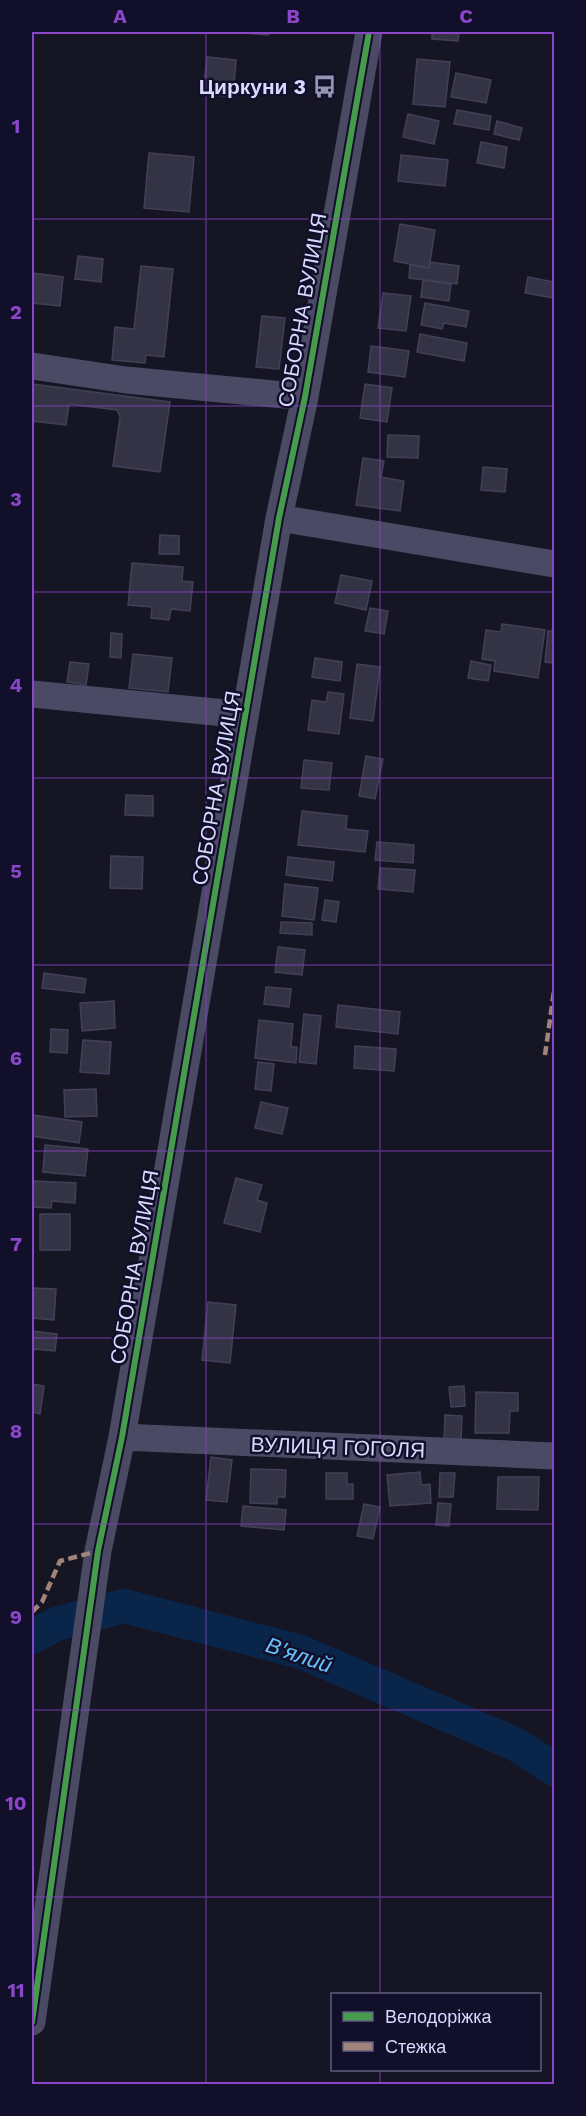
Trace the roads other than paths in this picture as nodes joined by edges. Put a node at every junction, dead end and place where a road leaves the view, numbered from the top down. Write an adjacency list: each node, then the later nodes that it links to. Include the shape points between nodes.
1 (369, 32): 3 (street, СОБОРНА ВУЛИЦЯ)
2 (32, 366): 3 (street, via 126,380)
3 (305, 397): 4 (street, СОБОРНА ВУЛИЦЯ)
4 (279, 518): 5 (street); 7 (street, СОБОРНА ВУЛИЦЯ)
5 (555, 564)
6 (32, 694): 7 (street)
7 (245, 716): 8 (street, СОБОРНА ВУЛИЦЯ)
8 (122, 1437): 9 (street, ВУЛИЦЯ ГОГОЛЯ); 10 (street, СОБОРНА ВУЛИЦЯ, via 98,1551)
9 (555, 1456)
10 (32, 2022)

